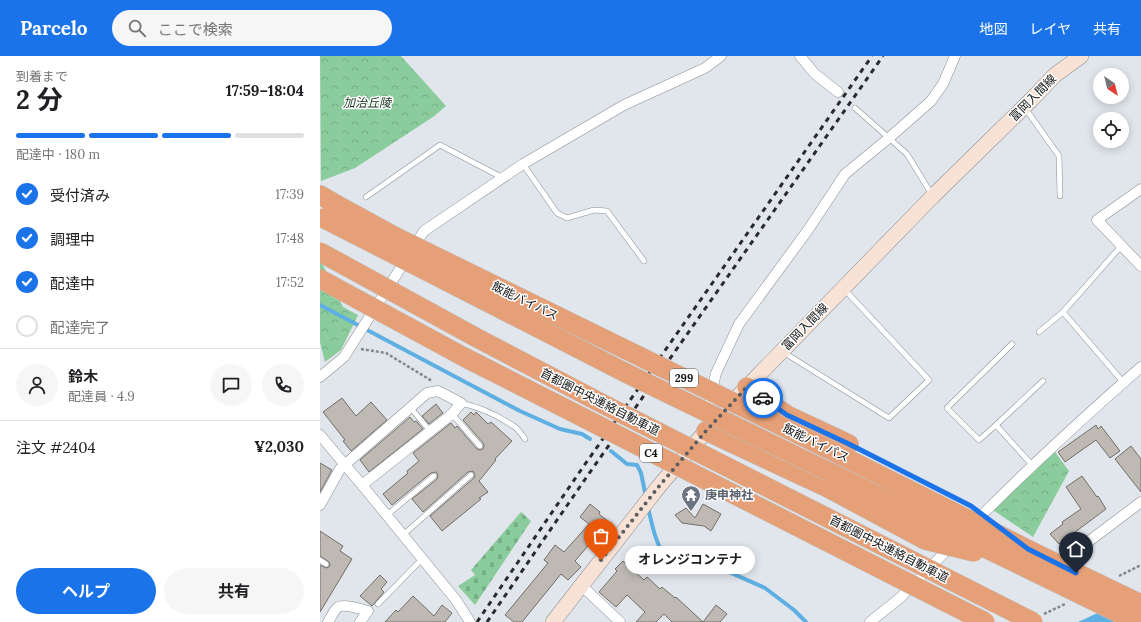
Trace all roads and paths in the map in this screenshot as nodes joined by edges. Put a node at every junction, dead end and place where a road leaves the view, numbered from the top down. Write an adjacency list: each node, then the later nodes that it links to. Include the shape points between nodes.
1 (721, 56): 9 (street, via 705,68 624,105)
2 (800, 56): 5 (street, via 816,74)
3 (955, 56): 8 (street, via 943,84 931,101)
4 (1081, 56): 6 (main road, 富岡入間線, via 1055,75)
5 (838, 92)
6 (1024, 107): 12 (main road, 富岡入間線); 13 (lane, via 1059,156)
7 (855, 108): 8 (lane)
8 (889, 138): 12 (lane, via 907,154); 37 (street, via 845,174 808,230 739,324 716,373 706,417)
9 (523, 164): 10 (street); 18 (lane, via 557,213 567,218 594,210 607,212)
10 (503, 178): 14 (lane, via 440,145); 25 (street, via 424,231)
11 (1141, 189): 16 (street, via 1097,220)
12 (933, 196): 21 (main road, 富岡入間線)
13 (1060, 196)
14 (366, 197)
15 (324, 208): 51 (highway, 飯能バイパス / 299, bridge, via 396,237); 55 (highway, 飯能バイパス / 299, bridge, via 626,373)
16 (1122, 246): 19 (street); 22 (lane)
17 (320, 252): 67 (highway, 首都圏中央連絡自動車道 / C4, bridge, via 603,404)
18 (644, 261)
19 (1141, 266)
20 (320, 279): 66 (highway, 首都圏中央連絡自動車道 / C4, bridge, via 464,357)
21 (843, 288): 26 (main road, 富岡入間線); 26 (lane, via 929,380 889,418)
22 (1062, 312): 23 (lane); 30 (lane)
23 (1039, 332)
24 (1012, 344): 36 (lane, via 947,408 979,440)
25 (351, 347): 28 (street); 32 (path, via 386,353 434,382)
26 (782, 351): 31 (main road, 富岡入間線)
27 (1141, 367): 30 (street)
28 (320, 377)
29 (1043, 381): 36 (lane)
30 (1124, 382): 43 (street)
31 (747, 387): 37 (main road, 富岡入間線); 51 (highway, bridge, via 787,415 971,506)
32 (434, 392): 33 (street); 34 (street, via 427,393)
33 (461, 403): 35 (street); 40 (lane, via 496,415 516,428)
34 (410, 408): 38 (lane); 42 (street)
35 (452, 414): 38 (street); 41 (lane)
36 (996, 425): 43 (lane)
37 (710, 427): 55 (highway, bridge, via 925,540); 57 (main road, 富岡入間線, via 640,510)
38 (430, 431): 46 (street)
39 (320, 435): 42 (street)
40 (525, 439)
41 (480, 446)
42 (345, 464): 46 (street); 48 (street)
43 (1033, 466): 65 (street, via 900,598)
44 (471, 475): 50 (lane)
45 (434, 476): 49 (lane)
46 (362, 485): 49 (street)
47 (1141, 502): 52 (street)
48 (320, 505)
49 (387, 515): 50 (street)
50 (403, 535): 53 (street)
51 (1028, 549): 59 (highway, 飯能バイパス / 299, bridge)
52 (1072, 554)
53 (422, 559): 58 (lane); 60 (street, via 456,600)
54 (320, 560): 56 (lane)
55 (1012, 562): 68 (highway, 飯能バイパス / 299, bridge)
56 (326, 564)
57 (582, 586): 63 (main road, 富岡入間線); 64 (street)
58 (378, 604)
59 (1141, 604)
60 (465, 620)
61 (328, 622): 62 (street, via 340,606 368,611)
62 (360, 622)
63 (553, 622)
64 (620, 622)
65 (870, 622)
66 (985, 622)
67 (1033, 622)
68 (1137, 622)

